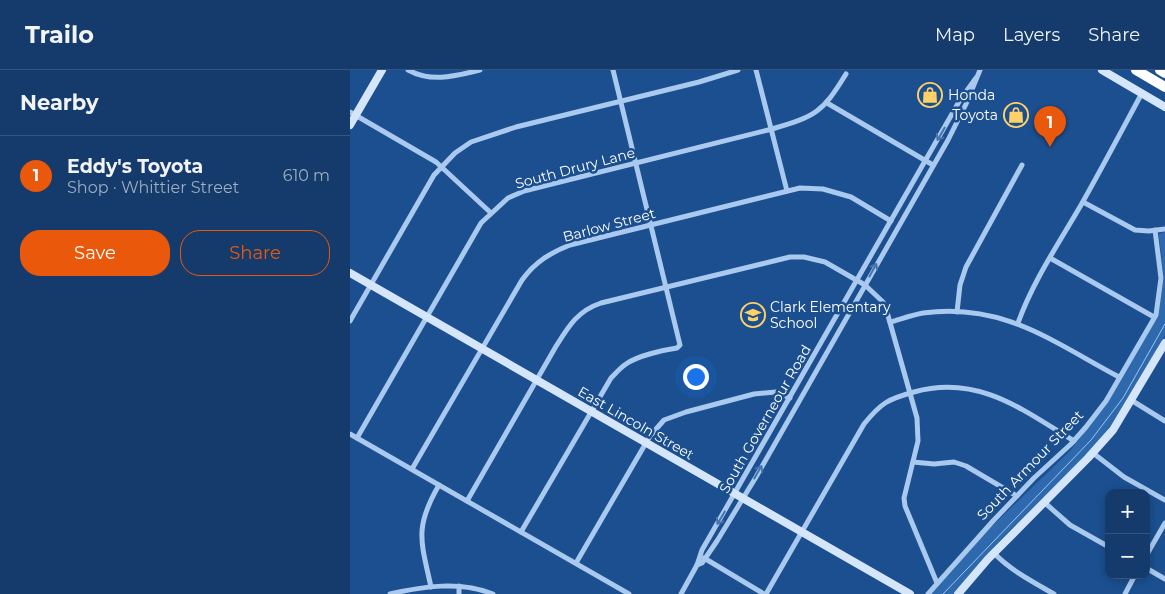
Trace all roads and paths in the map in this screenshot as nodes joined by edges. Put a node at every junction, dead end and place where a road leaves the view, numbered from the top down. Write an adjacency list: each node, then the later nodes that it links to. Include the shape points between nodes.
1 (382, 70): 21 (street)
2 (408, 70): 3 (street, via 437,79)
3 (480, 70)
4 (613, 70): 17 (street)
5 (738, 70): 17 (street)
6 (756, 70): 23 (street)
7 (980, 70): 13 (street, South Governeour Road)
8 (1102, 70): 15 (street)
9 (1136, 70): 14 (highway)
10 (1160, 70): 11 (highway)
11 (1165, 73)
12 (846, 74): 18 (street, South Drury Lane)
13 (976, 78): 16 (street, South Governeour Road); 19 (street, South Governeour Road)
14 (1165, 87)
15 (1142, 93): 20 (street); 30 (street)
16 (960, 100): 19 (street); 24 (street, South Governeour Road, one-way to 24)
17 (621, 102): 25 (street); 28 (street, via 490,135 472,142)
18 (827, 103): 23 (street, South Drury Lane, via 805,119); 24 (street)
19 (966, 104): 26 (street, South Governeour Road)
20 (1165, 107)
21 (353, 114): 22 (street); 28 (street)
22 (350, 125)
23 (770, 130): 25 (street, South Drury Lane); 29 (street)
24 (926, 161): 26 (street); 32 (street, South Governeour Road)
25 (636, 163): 31 (street, South Drury Lane, via 524,191 508,198); 33 (street)
26 (933, 165): 40 (street, South Governeour Road, one-way to 26)
27 (1022, 165): 42 (street, via 966,268)
28 (441, 166): 31 (street); 39 (street)
29 (787, 191): 32 (street, Barlow Street, via 823,189 851,197); 33 (street, Barlow Street)
30 (1083, 202): 35 (street, via 1136,230); 36 (street)
31 (491, 213): 43 (street, South Drury Lane, via 481,223)
32 (891, 221): 38 (street, South Governeour Road)
33 (651, 225): 41 (street); 49 (street, Barlow Street, via 570,245 537,262 522,280)
34 (1165, 229): 35 (street)
35 (1155, 230): 44 (street, South Armour Street, via 1161,278)
36 (1050, 258): 44 (street); 47 (street)
37 (350, 273): 39 (street, East Lincoln Street)
38 (857, 280): 40 (street); 41 (street, via 825,262 790,257); 53 (street, South Governeour Road)
39 (371, 285): 43 (street, East Lincoln Street); 45 (street)
40 (865, 285): 46 (street, via 883,302); 65 (street, South Governeour Road, one-way to 40)
41 (666, 287): 51 (street, via 601,303 582,312 567,328); 55 (street, via 680,345 628,362 611,378)
42 (957, 312): 46 (street, via 923,314); 47 (street, via 978,313)
43 (427, 317): 49 (street, East Lincoln Street); 58 (street, South Drury Lane)
44 (1154, 317): 50 (street, South Armour Street)
45 (350, 321)
46 (890, 322): 52 (street)
47 (1018, 323): 50 (street)
48 (1165, 343): 54 (street)
49 (482, 348): 51 (street, East Lincoln Street); 63 (street, Barlow Street)
50 (1119, 377): 59 (street, South Armour Street, via 1106,401)
51 (536, 380): 55 (street, East Lincoln Street); 68 (street)
52 (910, 393): 59 (street, via 942,387 984,392 1009,402); 62 (street, via 917,418 918,441); 72 (street, via 882,404 864,424)
53 (790, 398): 60 (street, via 776,392 754,394 686,412 664,420); 65 (street, South Governeour Road)
54 (1131, 400): 56 (street); 61 (street)
55 (592, 412): 60 (street, East Lincoln Street); 71 (street)
56 (1165, 420)
57 (350, 434): 58 (street)
58 (357, 438): 63 (street)
59 (1074, 441): 66 (street, South Armour Street)
60 (646, 443): 65 (street, East Lincoln Street); 78 (street)
61 (1093, 453): 67 (street, via 1124,477); 69 (street)
62 (913, 462): 66 (street, via 954,462); 83 (street, via 905,506)
63 (412, 469): 64 (street)
64 (439, 484): 68 (street); 85 (street, via 426,507 422,533)
65 (739, 496): 72 (street, East Lincoln Street); 76 (street, South Governeour Road, one-way to 76); 77 (street, South Governeour Road, via 718,541)
66 (1018, 496): 83 (street, South Armour Street)
67 (1165, 500)
68 (467, 501): 71 (street)
69 (1045, 503): 73 (street, via 1070,525); 75 (street)
70 (1165, 523): 74 (street)
71 (522, 532): 78 (street)
72 (802, 532): 91 (street); 92 (street, East Lincoln Street)
73 (1105, 545)
74 (1150, 549)
75 (994, 553): 94 (street); 95 (street)
76 (699, 555): 77 (street); 79 (street, South Governeour Road)
77 (705, 558): 79 (street, South Governeour Road); 91 (street)
78 (576, 564): 89 (street)
79 (697, 565): 90 (street, South Governeour Road)
80 (1150, 570): 82 (street)
81 (1133, 579): 96 (street)
82 (1165, 579)
83 (938, 583): 93 (street, South Armour Street)
84 (459, 586): 85 (street); 87 (street); 88 (street)
85 (431, 587): 86 (street)
86 (390, 594)
87 (459, 594)
88 (493, 594)
89 (629, 594)
90 (681, 594)
91 (765, 594)
92 (910, 594)
93 (928, 594)
94 (958, 594)
95 (1054, 594)
96 (1125, 594)

